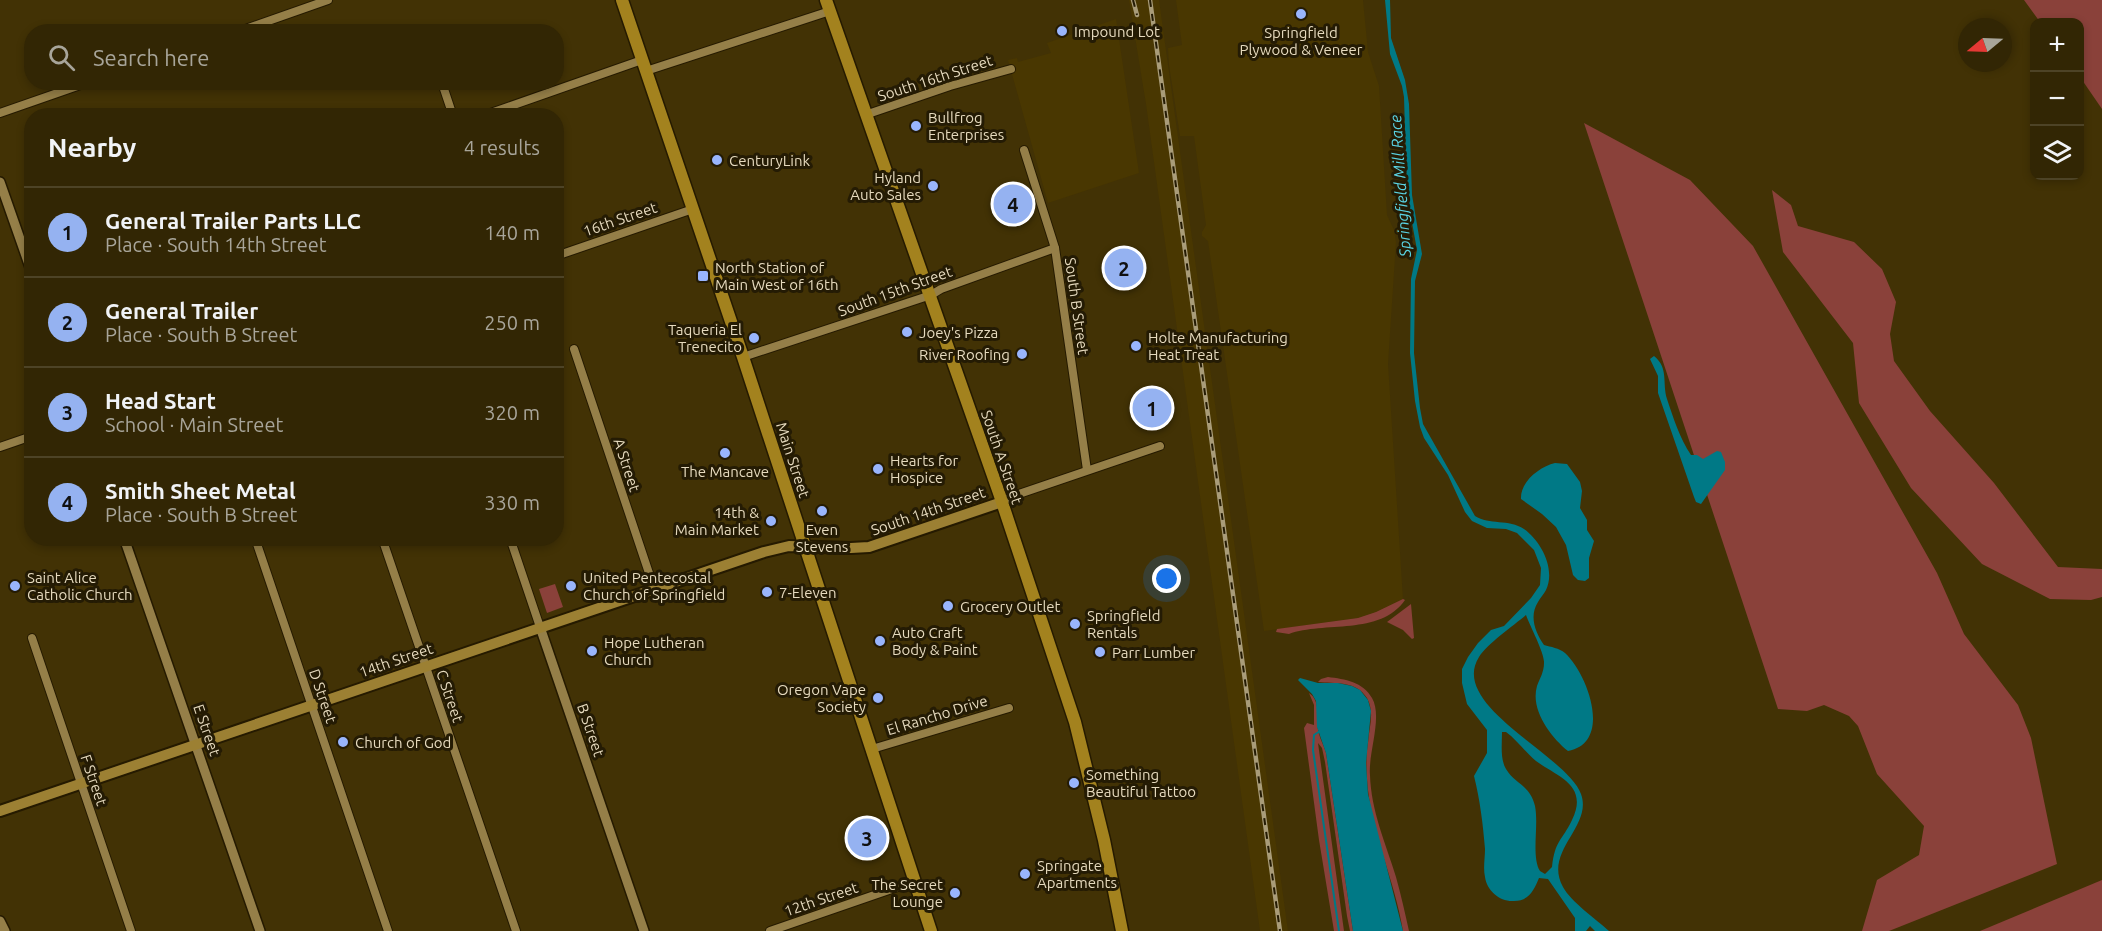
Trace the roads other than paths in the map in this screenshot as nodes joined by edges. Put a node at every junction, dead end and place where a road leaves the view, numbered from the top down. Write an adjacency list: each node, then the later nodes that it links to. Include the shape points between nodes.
1 (328, 0): 4 (street)
2 (622, 0): 5 (main road, Main Street)
3 (828, 6): 5 (street); 12 (main road, South A Street)
4 (260, 24)
5 (644, 66): 10 (street); 15 (main road, Main Street)
6 (1011, 69): 12 (street, South 16th Street)
7 (66, 90): 11 (street)
8 (444, 90): 9 (street)
9 (450, 108)
10 (508, 108)
11 (0, 113)
12 (868, 114): 19 (main road, South A Street)
13 (1024, 150): 16 (street, South B Street)
14 (0, 182): 17 (street)
15 (693, 209): 18 (street, 16th Street); 21 (main road, Main Street)
16 (1054, 248): 19 (street, South 15th Street); 25 (street, South B Street)
17 (24, 251)
18 (564, 253)
19 (931, 296): 21 (street, South 15th Street); 26 (main road, South A Street)
20 (574, 350): 32 (street, A Street)
21 (743, 357): 31 (main road, Main Street)
22 (24, 439): 24 (street)
23 (1160, 446): 25 (street, South 14th Street)
24 (0, 447)
25 (1087, 470): 26 (street, South 14th Street)
26 (1002, 502): 31 (main road, South 14th Street, via 869,547); 52 (main road, South A Street, via 1075,722)
27 (127, 546): 38 (street, E Street)
28 (258, 546): 36 (street, D Street)
29 (385, 546): 35 (street, C Street)
30 (513, 546): 33 (street, B Street)
31 (805, 546): 32 (main road, 14th Street, via 764,552); 39 (main road, Main Street)
32 (654, 588): 33 (main road, 14th Street)
33 (540, 627): 35 (main road, 14th Street); 49 (street, B Street)
34 (32, 638): 40 (street, F Street)
35 (425, 666): 36 (main road, 14th Street); 48 (street, C Street)
36 (311, 705): 38 (main road, 14th Street); 47 (street, D Street)
37 (1010, 708): 39 (street, El Rancho Drive)
38 (196, 745): 40 (main road, 14th Street); 46 (street, E Street)
39 (872, 749): 42 (main road, Main Street)
40 (81, 784): 41 (main road, 14th Street); 45 (street, F Street)
41 (0, 812)
42 (915, 881): 50 (street, 12th Street); 51 (main road, Main Street)
43 (0, 921): 44 (street)
44 (4, 931)
45 (132, 931)
46 (260, 931)
47 (388, 931)
48 (516, 931)
49 (644, 931)
50 (770, 931)
51 (931, 931)
52 (1122, 931)

